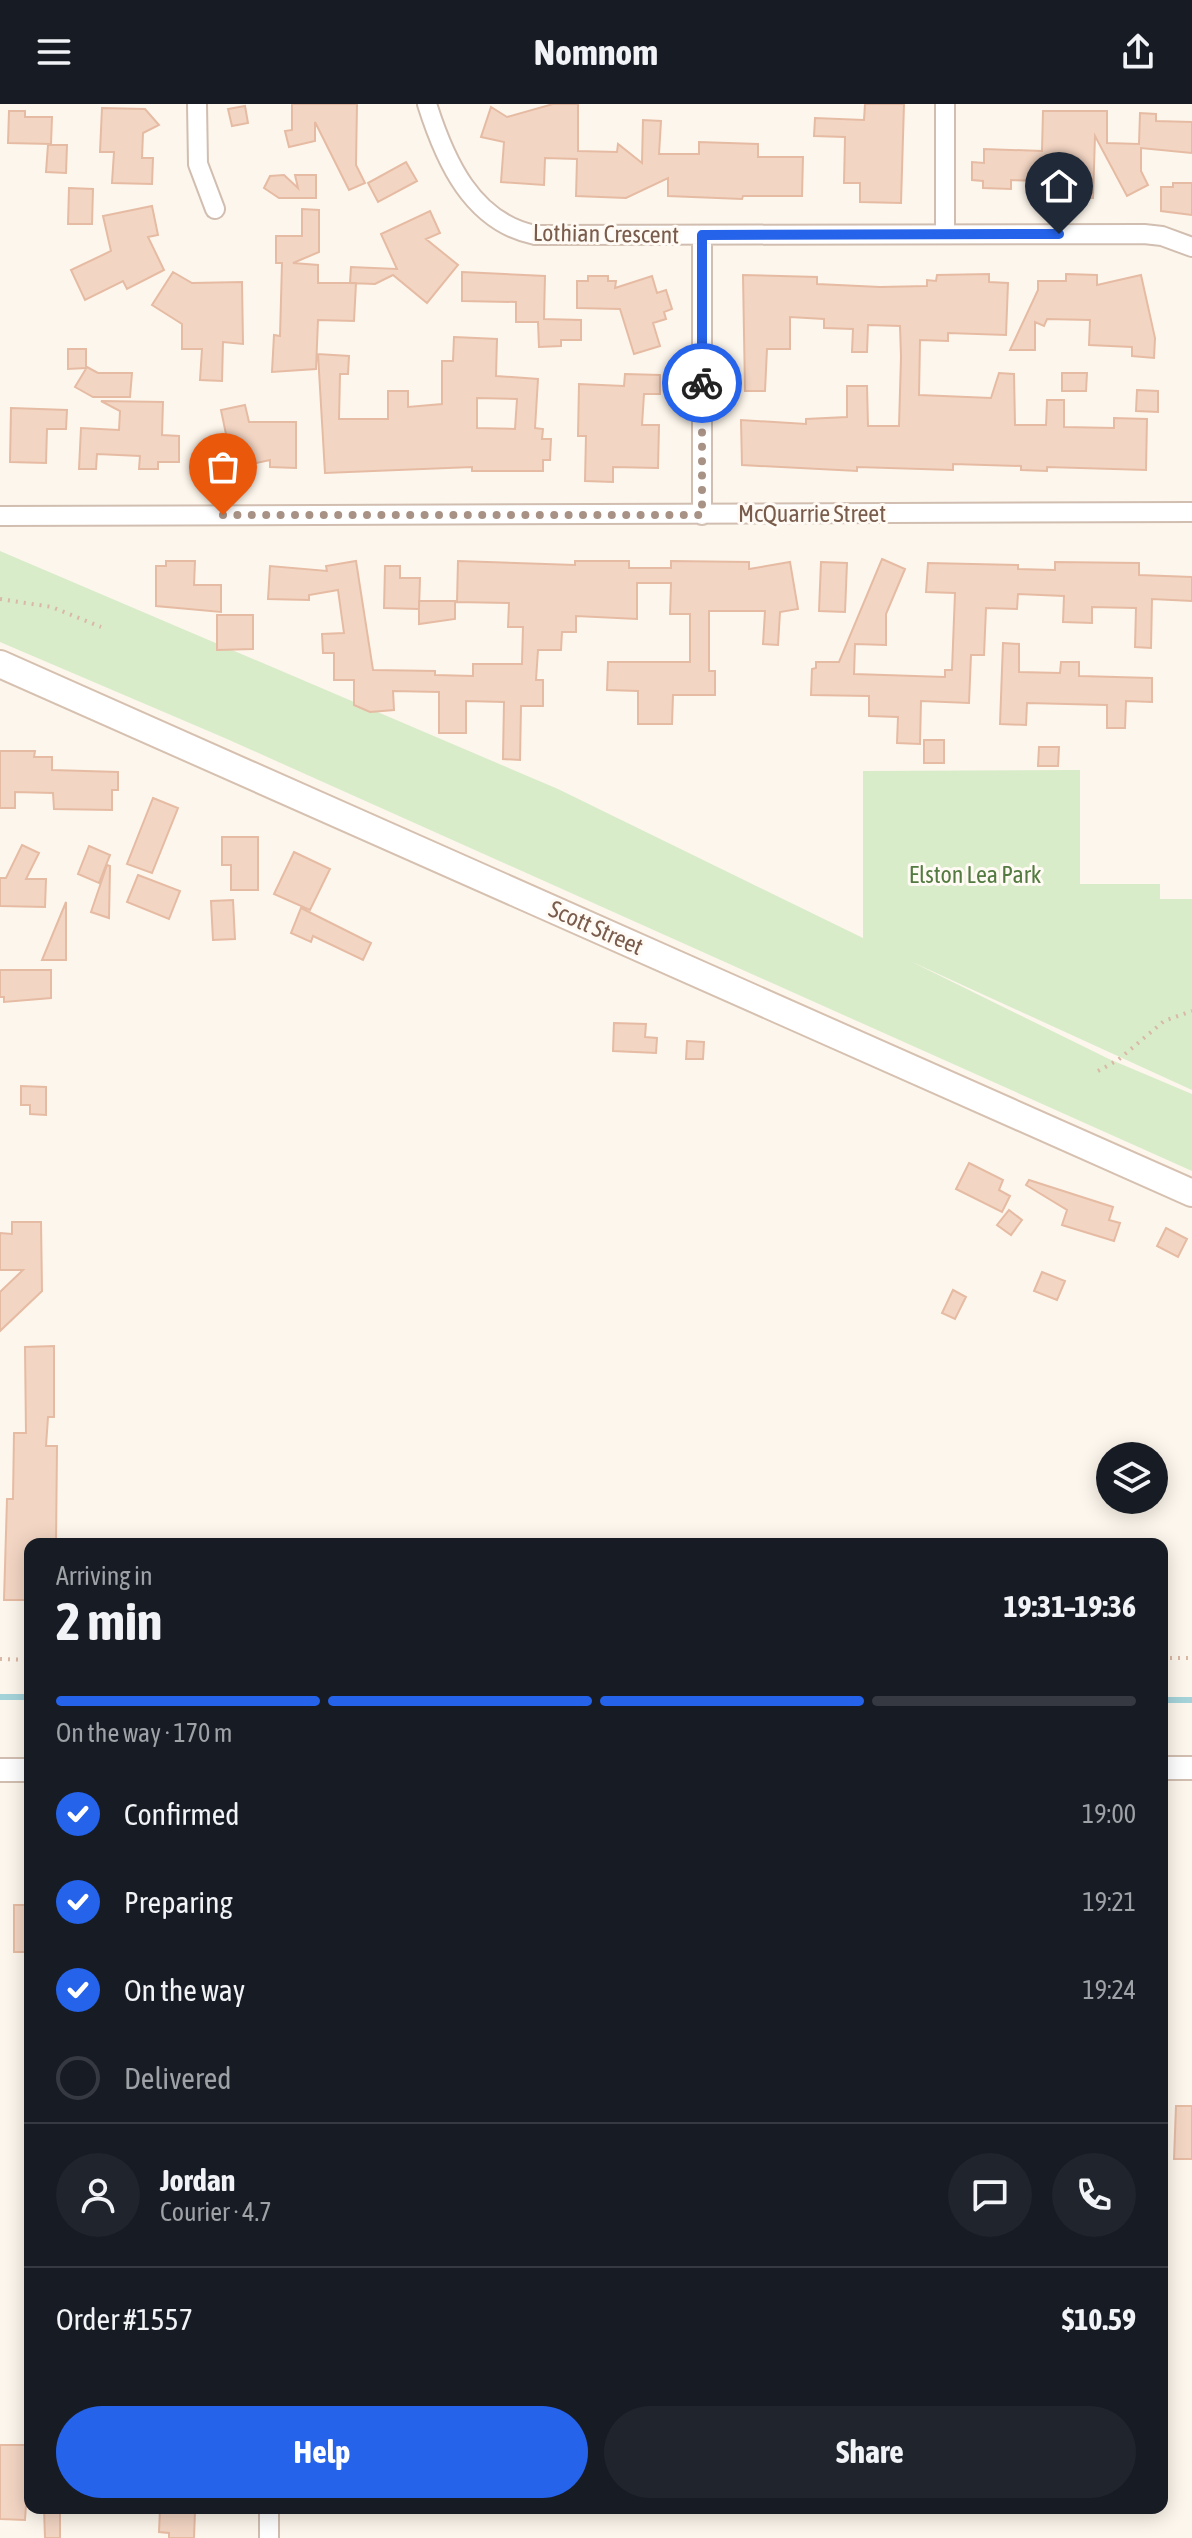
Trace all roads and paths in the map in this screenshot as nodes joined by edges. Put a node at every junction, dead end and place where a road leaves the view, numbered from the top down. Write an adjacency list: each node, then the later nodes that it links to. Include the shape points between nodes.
1 (197, 104): 4 (street, via 198,164)
2 (427, 104): 6 (street, Lothian Crescent, via 437,136 472,200 512,230 535,235)
3 (945, 104): 5 (street)
4 (215, 209)
5 (945, 233): 6 (street, Lothian Crescent); 7 (street, Lothian Crescent, via 1144,234)
6 (702, 235): 9 (street)
7 (1192, 247)
8 (1192, 512): 9 (street, McQuarrie Street)
9 (702, 515): 10 (street, McQuarrie Street)
10 (0, 516)
11 (0, 599): 12 (path, via 52,607)
12 (101, 627)
13 (0, 664): 16 (main road, Scott Street)
14 (1192, 1011): 15 (path, via 1164,1021)
15 (1098, 1071)
16 (1192, 1193)
17 (1168, 1658): 18 (path)
18 (1192, 1658)
19 (0, 1659): 20 (path)
20 (24, 1660)
21 (1168, 1768): 22 (street)
22 (1192, 1768)
23 (0, 1770): 24 (street)
24 (24, 1770)
25 (269, 2514): 26 (street)
26 (269, 2538)

